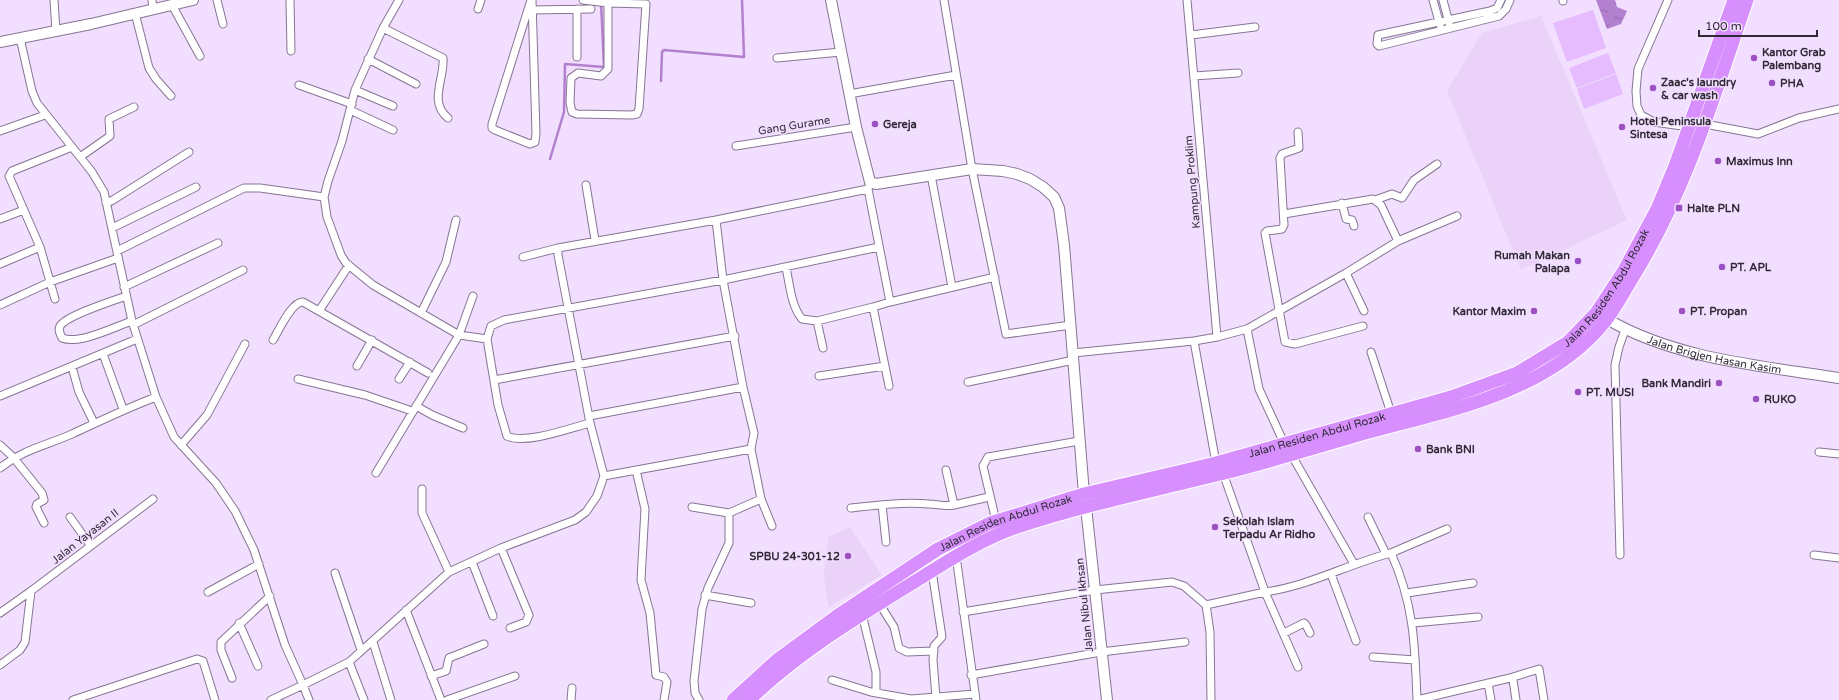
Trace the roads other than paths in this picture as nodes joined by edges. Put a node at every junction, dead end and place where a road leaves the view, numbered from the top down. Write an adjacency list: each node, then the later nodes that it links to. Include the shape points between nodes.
1 (54, 0): 36 (street)
2 (193, 0): 22 (street)
3 (217, 0): 32 (street)
4 (290, 0): 41 (street)
5 (399, 0): 34 (street)
6 (481, 0): 24 (street)
7 (532, 0): 27 (street); 27 (street, via 492,124 495,130 530,144 534,142 536,133)
8 (583, 0): 20 (street)
9 (831, 0): 42 (street)
10 (944, 0): 48 (street)
11 (1188, 0): 38 (street, Kampung Proklim)
12 (1433, 0): 31 (street)
13 (1443, 0): 30 (street)
14 (1501, 0): 23 (street)
15 (1510, 0): 29 (street)
16 (1668, 0): 63 (street, via 1638,69 1636,101 1641,115 1648,119 1669,126)
17 (1734, 0): 63 (highway, Jalan Residen Abdul Rozak)
18 (1747, 0): 61 (highway, Jalan Residen Abdul Rozak)
19 (646, 2): 20 (street); 20 (street, via 638,112 632,115 578,114 572,112 570,106 571,78 578,73 601,76 608,69)
20 (605, 3)
21 (152, 4): 22 (street); 28 (street)
22 (172, 5): 43 (street)
23 (1497, 8): 29 (street); 30 (street)
24 (478, 9)
25 (577, 9): 26 (street); 27 (street); 44 (street)
26 (591, 9)
27 (533, 10)
28 (135, 13): 36 (street); 54 (street, via 149,68)
29 (1502, 14): 35 (street)
30 (1448, 19): 31 (street); 35 (street)
31 (1438, 21): 37 (street); 37 (street, via 1378,35 1377,44 1379,46)
32 (223, 24)
33 (1255, 27): 38 (street)
34 (383, 28): 46 (street); 60 (street, via 443,58 438,96 442,113)
35 (1450, 29): 37 (street)
36 (56, 31): 39 (street)
37 (1441, 31)
38 (1191, 35): 49 (street, Kampung Proklim)
39 (20, 38): 40 (street); 59 (street, via 32,91)
40 (0, 42)
41 (291, 50)
42 (841, 52): 45 (street); 53 (street)
43 (200, 56)
44 (577, 57)
45 (777, 58)
46 (368, 59): 50 (street); 52 (street)
47 (1238, 73): 49 (street)
48 (956, 75): 53 (street); 72 (street)
49 (1194, 76): 127 (street, Kampung Proklim)
50 (416, 84)
51 (299, 85): 57 (street)
52 (355, 90): 56 (street); 57 (street)
53 (849, 94): 62 (street)
54 (171, 96)
55 (134, 106): 70 (street, via 109,119 110,136)
56 (394, 106)
57 (351, 107): 64 (street); 77 (street)
58 (1839, 109): 61 (street, via 1799,118 1758,134)
59 (45, 115): 65 (street); 68 (street)
60 (448, 118)
61 (1705, 124): 118 (highway, Jalan Residen Abdul Rozak, via 1672,204 1650,249)
62 (856, 127): 67 (street, Gang Gurame); 75 (street)
63 (1689, 127): 118 (highway, Jalan Residen Abdul Rozak, via 1657,209)
64 (393, 130)
65 (0, 131)
66 (1298, 132): 82 (street, via 1299,148 1282,154 1280,158)
67 (736, 146)
68 (72, 147): 70 (street); 81 (street, via 12,171 9,176)
69 (189, 152): 79 (street)
70 (80, 157): 79 (street, via 100,185)
71 (1437, 164): 78 (street, via 1414,180 1403,197 1392,194)
72 (972, 169): 73 (street, Jalan Nibul Ikhsan); 102 (street); 121 (street, Jalan Nibul Ikhsan, via 1017,174 1043,187 1054,197 1059,208)
73 (932, 175): 75 (street, Jalan Nibul Ikhsan); 106 (street)
74 (586, 185): 89 (street)
75 (869, 186): 86 (street); 93 (street)
76 (196, 187): 88 (street)
77 (324, 197): 95 (street, via 244,188); 98 (street, via 327,217 341,255)
78 (1375, 200): 80 (street); 90 (street)
79 (106, 202): 88 (street)
80 (1342, 203): 82 (street); 87 (street, via 1347,219 1352,220)
81 (24, 210): 84 (street); 92 (street)
82 (1284, 214): 114 (street, via 1283,228 1267,231 1265,235)
83 (1457, 216): 90 (street)
84 (0, 219)
85 (456, 220): 117 (street, via 446,262)
86 (716, 220): 89 (street); 103 (street)
87 (1354, 226)
88 (112, 228): 95 (street)
89 (595, 240): 94 (street)
90 (1398, 241): 101 (street)
91 (218, 243): 105 (street)
92 (40, 247): 97 (street); 104 (street)
93 (879, 247): 99 (street); 110 (street)
94 (558, 248): 96 (street); 113 (street)
95 (118, 255): 104 (street); 105 (street)
96 (523, 257)
97 (0, 264)
98 (348, 264): 115 (street); 117 (street, via 373,285)
99 (786, 268): 103 (street); 119 (street, via 797,313 802,319)
100 (243, 270): 120 (street)
101 (1346, 273): 114 (street); 116 (street)
102 (995, 276): 106 (street); 121 (street, via 1006,334)
103 (723, 280): 113 (street); 126 (street)
104 (50, 282): 109 (street); 111 (street)
105 (124, 287): 107 (street)
106 (952, 287): 110 (street)
107 (126, 296): 120 (street); 120 (street, via 69,318 60,326 59,332 62,338 78,340)
108 (473, 296): 125 (street)
109 (55, 299)
110 (890, 302): 112 (street)
111 (0, 305)
112 (873, 307): 119 (street); 141 (street)
113 (569, 308): 129 (street, via 504,320 491,326); 139 (street)
114 (1280, 310): 122 (street, via 1285,342 1288,343 1295,344); 123 (street)
115 (319, 311): 130 (street, via 304,302 297,303); 131 (street)
116 (1364, 311)
117 (421, 313): 125 (street)
118 (1602, 316): 124 (street, Jalan Brigjen Hasan Kasim); 156 (highway, Jalan Residen Abdul Rozak, via 1568,342 1517,373 1451,397); 163 (highway, Jalan Residen Abdul Rozak, via 1575,351 1518,386 1462,406)
119 (817, 320): 134 (street)
120 (132, 323): 128 (street)
121 (1071, 325): 137 (street, Jalan Nibul Ikhsan)
122 (1363, 326)
123 (1247, 329): 127 (street); 163 (street, via 1259,389)
124 (1625, 330): 145 (street, Jalan Brigjen Hasan Kasim, via 1676,350); 194 (street, via 1615,365)
125 (459, 334): 129 (street); 154 (street)
126 (735, 336): 139 (street); 151 (street)
127 (1217, 337): 132 (street)
128 (138, 339): 136 (street); 153 (street)
129 (487, 339): 148 (street)
130 (273, 340)
131 (372, 340): 138 (street); 140 (street)
132 (1194, 341): 137 (street); 169 (street)
133 (245, 344): 162 (street, via 206,415)
134 (823, 348)
135 (1371, 352): 156 (street)
136 (103, 354): 142 (street); 155 (street)
137 (1073, 357): 149 (street); 160 (street, Jalan Nibul Ikhsan)
138 (410, 362): 143 (street); 147 (street)
139 (580, 363): 148 (street); 157 (street)
140 (357, 366)
141 (885, 366): 144 (street); 150 (street)
142 (72, 367): 152 (street); 158 (street, via 78,392)
143 (428, 374)
144 (819, 376)
145 (1839, 378)
146 (298, 379): 154 (street)
147 (399, 379)
148 (494, 380): 157 (street, via 498,405 507,436 510,438 534,437)
149 (968, 382)
150 (889, 386)
151 (743, 387): 157 (street); 164 (street, via 754,433)
152 (0, 396)
153 (156, 397): 155 (street); 162 (street, via 170,429)
154 (414, 408): 159 (street); 172 (street)
155 (124, 409): 158 (street)
156 (1391, 413): 163 (highway, Jalan Residen Abdul Rozak)
157 (589, 419): 173 (street)
158 (94, 423): 167 (street)
159 (463, 428)
160 (1079, 442): 175 (street, via 988,457 983,466); 178 (street, Jalan Nibul Ikhsan)
161 (0, 444): 167 (street)
162 (181, 445): 199 (street, via 226,496 245,530)
163 (1288, 448): 169 (highway, Jalan Residen Abdul Rozak); 200 (street)
164 (751, 449): 170 (street); 177 (street)
165 (1819, 452): 166 (street)
166 (1839, 454)
167 (13, 457): 168 (street); 187 (street, via 44,497 44,500 36,505)
168 (0, 468)
169 (1220, 468): 178 (highway, Jalan Residen Abdul Rozak); 209 (street)
170 (636, 470): 173 (street); 261 (street, via 645,509 641,555 642,588 650,613 656,675 667,682)
171 (946, 470): 181 (street)
172 (376, 473)
173 (604, 476): 192 (street, via 597,496 579,518)
174 (422, 489): 202 (street, via 422,513)
175 (989, 497): 181 (street); 186 (street)
176 (153, 498): 191 (street, Jalan Yayasan II)
177 (761, 499): 183 (street); 188 (street)
178 (1085, 500): 186 (highway, Jalan Residen Abdul Rozak); 196 (highway, Jalan Residen Abdul Rozak, via 1000,533); 206 (street, Jalan Nibul Ikhsan)
179 (882, 505): 181 (street); 182 (street); 190 (street)
180 (692, 506): 183 (street)
181 (954, 506)
182 (851, 508)
183 (729, 513): 211 (street, via 729,543)
184 (70, 517): 191 (street)
185 (1368, 517): 193 (street)
186 (996, 521): 263 (highway, Jalan Residen Abdul Rozak, via 938,549 837,616 777,660)
187 (44, 523)
188 (772, 526)
189 (1447, 529): 193 (street)
190 (886, 542)
191 (90, 545): 207 (street, Jalan Yayasan II)
192 (501, 548): 198 (street); 224 (street, via 529,615 526,622)
193 (1389, 553): 200 (street); 210 (street)
194 (1620, 555)
195 (1814, 555): 197 (street)
196 (956, 556): 201 (highway, Jalan Residen Abdul Rozak); 217 (street)
197 (1839, 558)
198 (472, 562): 202 (street); 220 (street)
199 (259, 564): 208 (street); 212 (street)
200 (1354, 564): 204 (street)
201 (932, 571): 214 (highway, Jalan Residen Abdul Rozak); 232 (street, via 942,637 941,641 935,643)
202 (449, 572): 216 (street)
203 (335, 573): 231 (street)
204 (1331, 574): 209 (street, via 1283,590); 227 (street)
205 (1473, 583): 210 (street)
206 (1095, 590): 215 (street, via 1179,582); 217 (street); 233 (street, Jalan Nibul Ikhsan)
207 (31, 591): 218 (street, Jalan Yayasan II); 237 (street, via 25,642 20,650)
208 (208, 592)
209 (1265, 592): 215 (street); 225 (street)
210 (1407, 593): 223 (street)
211 (706, 595): 213 (street); 262 (street, via 694,670 695,693)
212 (270, 596): 222 (street); 247 (street, via 285,645)
213 (751, 603)
214 (879, 603): 219 (highway, Jalan Residen Abdul Rozak); 232 (street, via 894,626 899,648 908,652)
215 (1206, 606): 266 (street, via 1210,632)
216 (406, 610): 228 (street); 241 (street)
217 (963, 612): 240 (street)
218 (0, 613)
219 (862, 614): 249 (street, via 876,672); 264 (highway, Jalan Residen Abdul Rozak, via 780,672)
220 (493, 616)
221 (1478, 617): 223 (street)
222 (239, 623): 238 (street); 243 (street, via 220,644)
223 (1413, 623): 235 (street)
224 (510, 628)
225 (1284, 633): 226 (street, via 1304,623); 239 (street)
226 (1310, 633)
227 (1356, 641)
228 (373, 642): 231 (street); 257 (street)
229 (1185, 642): 233 (street)
230 (484, 644): 241 (street, via 449,658 446,671)
231 (361, 650): 236 (street)
232 (934, 651): 251 (street)
233 (1101, 652): 240 (street); 265 (street, Jalan Nibul Ikhsan)
234 (1373, 657): 235 (street)
235 (1415, 660): 267 (street)
236 (349, 662): 247 (street); 256 (street)
237 (0, 665)
238 (258, 666)
239 (1298, 667)
240 (971, 675): 250 (street)
241 (432, 676): 258 (street)
242 (515, 676): 259 (street)
243 (232, 678)
244 (1510, 678): 246 (street); 269 (street, via 1513,680); 270 (street, via 1539,669)
245 (832, 680): 249 (street)
246 (1488, 684): 267 (street); 268 (street)
247 (303, 685): 254 (street); 255 (street)
248 (572, 688): 260 (street)
249 (876, 693): 251 (street, via 911,699)
250 (975, 697): 251 (street)
251 (936, 698)
252 (73, 700): 253 (street, via 197,659 203,661)
253 (215, 700)
254 (271, 700)
255 (309, 700)
256 (364, 700)
257 (391, 700)
258 (441, 700)
259 (447, 700)
260 (571, 700)
261 (664, 700)
262 (699, 700)
263 (733, 700)
264 (749, 700)
265 (1107, 700)
266 (1210, 700)
267 (1417, 700)
268 (1491, 700)
269 (1516, 700)
270 (1544, 700)

